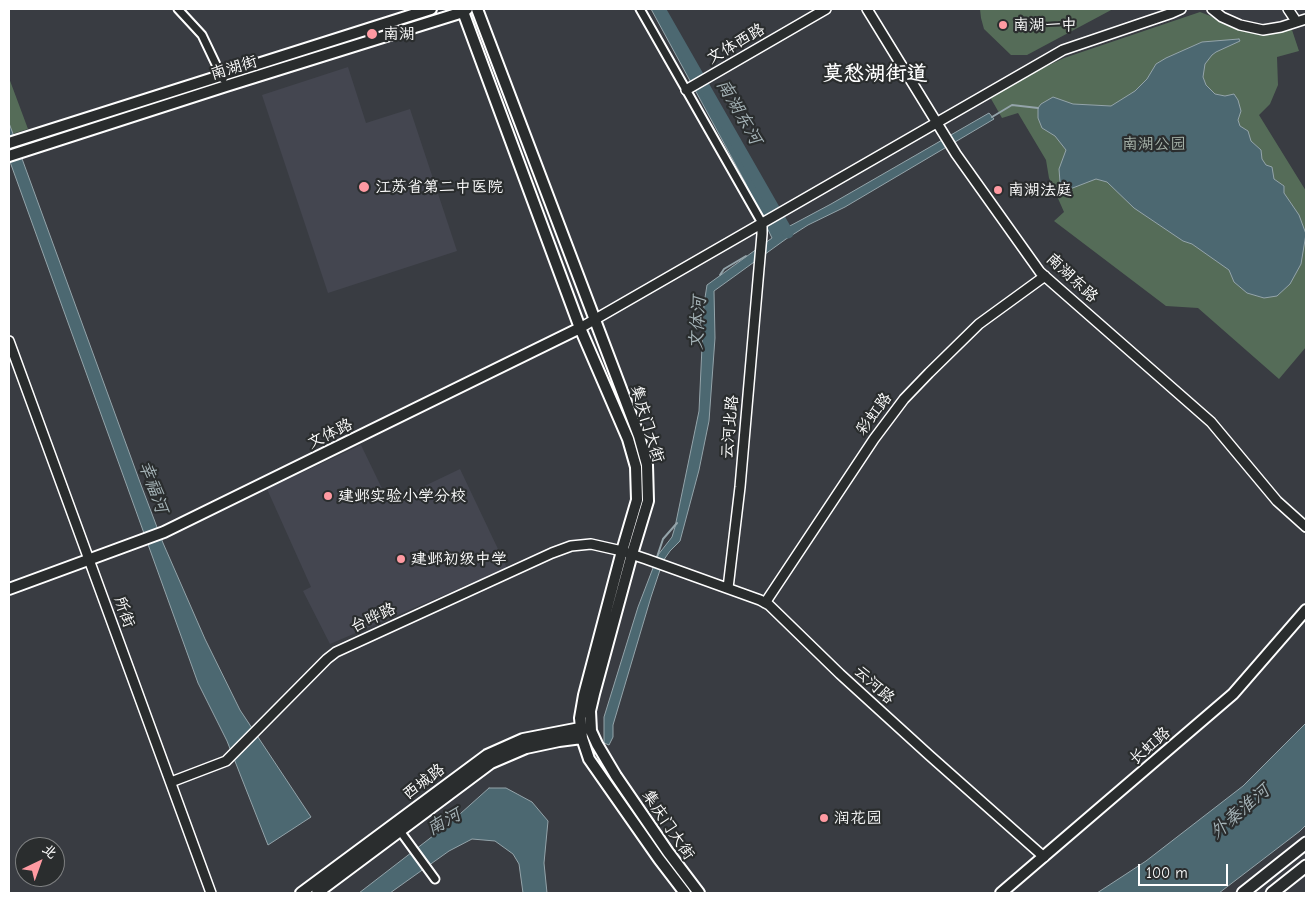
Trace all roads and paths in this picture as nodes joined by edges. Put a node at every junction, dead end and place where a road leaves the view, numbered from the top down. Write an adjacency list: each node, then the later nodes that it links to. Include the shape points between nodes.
1 (178, 9): 14 (street, via 202,35)
2 (431, 9): 14 (main road, 南湖街)
3 (476, 9): 22 (main road, 集庆门大街)
4 (640, 9): 16 (street)
5 (826, 9): 16 (street, 文体西路)
6 (867, 9): 17 (street, 南湖东路)
7 (1181, 9): 11 (street)
8 (1212, 9): 13 (street, via 1240,25 1263,30)
9 (1288, 9): 13 (street)
10 (464, 10): 15 (main road, 南湖街); 23 (main road, 集庆门大街)
11 (1171, 11): 17 (street, via 1063,50)
12 (1306, 19): 13 (street)
13 (1296, 21)
14 (222, 74): 15 (street); 18 (main road, 南湖街)
15 (226, 86): 19 (main road, 南湖街)
16 (689, 88): 20 (street)
17 (937, 122): 20 (street); 21 (street, 南湖东路, via 956,154)
18 (9, 143)
19 (9, 156)
20 (763, 222): 22 (street); 29 (street, 云河北路)
21 (1045, 276): 25 (street, 南湖东路, via 1211,422 1277,501); 31 (street, 彩虹路, via 979,324 904,399)
22 (595, 319): 23 (street); 26 (main road, 集庆门大街, via 647,465 648,501)
23 (580, 328): 26 (main road, 集庆门大街, via 628,439 636,467 637,500); 28 (main road, 文体路, via 161,532)
24 (9, 341): 28 (street, 所街)
25 (1306, 526)
26 (627, 552): 27 (street, 台晔路); 33 (main road, 集庆门大街, via 581,708); 34 (street, 台晔路, via 591,544 571,546 336,652 226,761); 44 (main road, 集庆门大街, via 590,711 591,731 616,776)
27 (646, 559): 29 (street, 云河路)
28 (89, 560): 30 (main road, 文体路); 34 (street, 所街)
29 (728, 588): 31 (street, 云河路)
30 (9, 589)
31 (765, 603): 37 (street, 云河路)
32 (1306, 610): 37 (main road, 长虹路, via 1233,694)
33 (581, 733): 35 (main road, 西城路, via 526,748 491,763); 41 (main road, 西城路, via 523,739 487,755); 43 (main road, 集庆门大街, via 590,759)
34 (170, 782): 40 (street, 所街)
35 (400, 831): 39 (street); 42 (main road, 西城路)
36 (1306, 843): 46 (highway)
37 (1044, 857): 45 (main road, 长虹路)
38 (1306, 866): 47 (highway)
39 (435, 879)
40 (211, 893)
41 (301, 893)
42 (317, 893)
43 (685, 893)
44 (699, 893)
45 (1001, 893)
46 (1244, 893)
47 (1272, 893)

